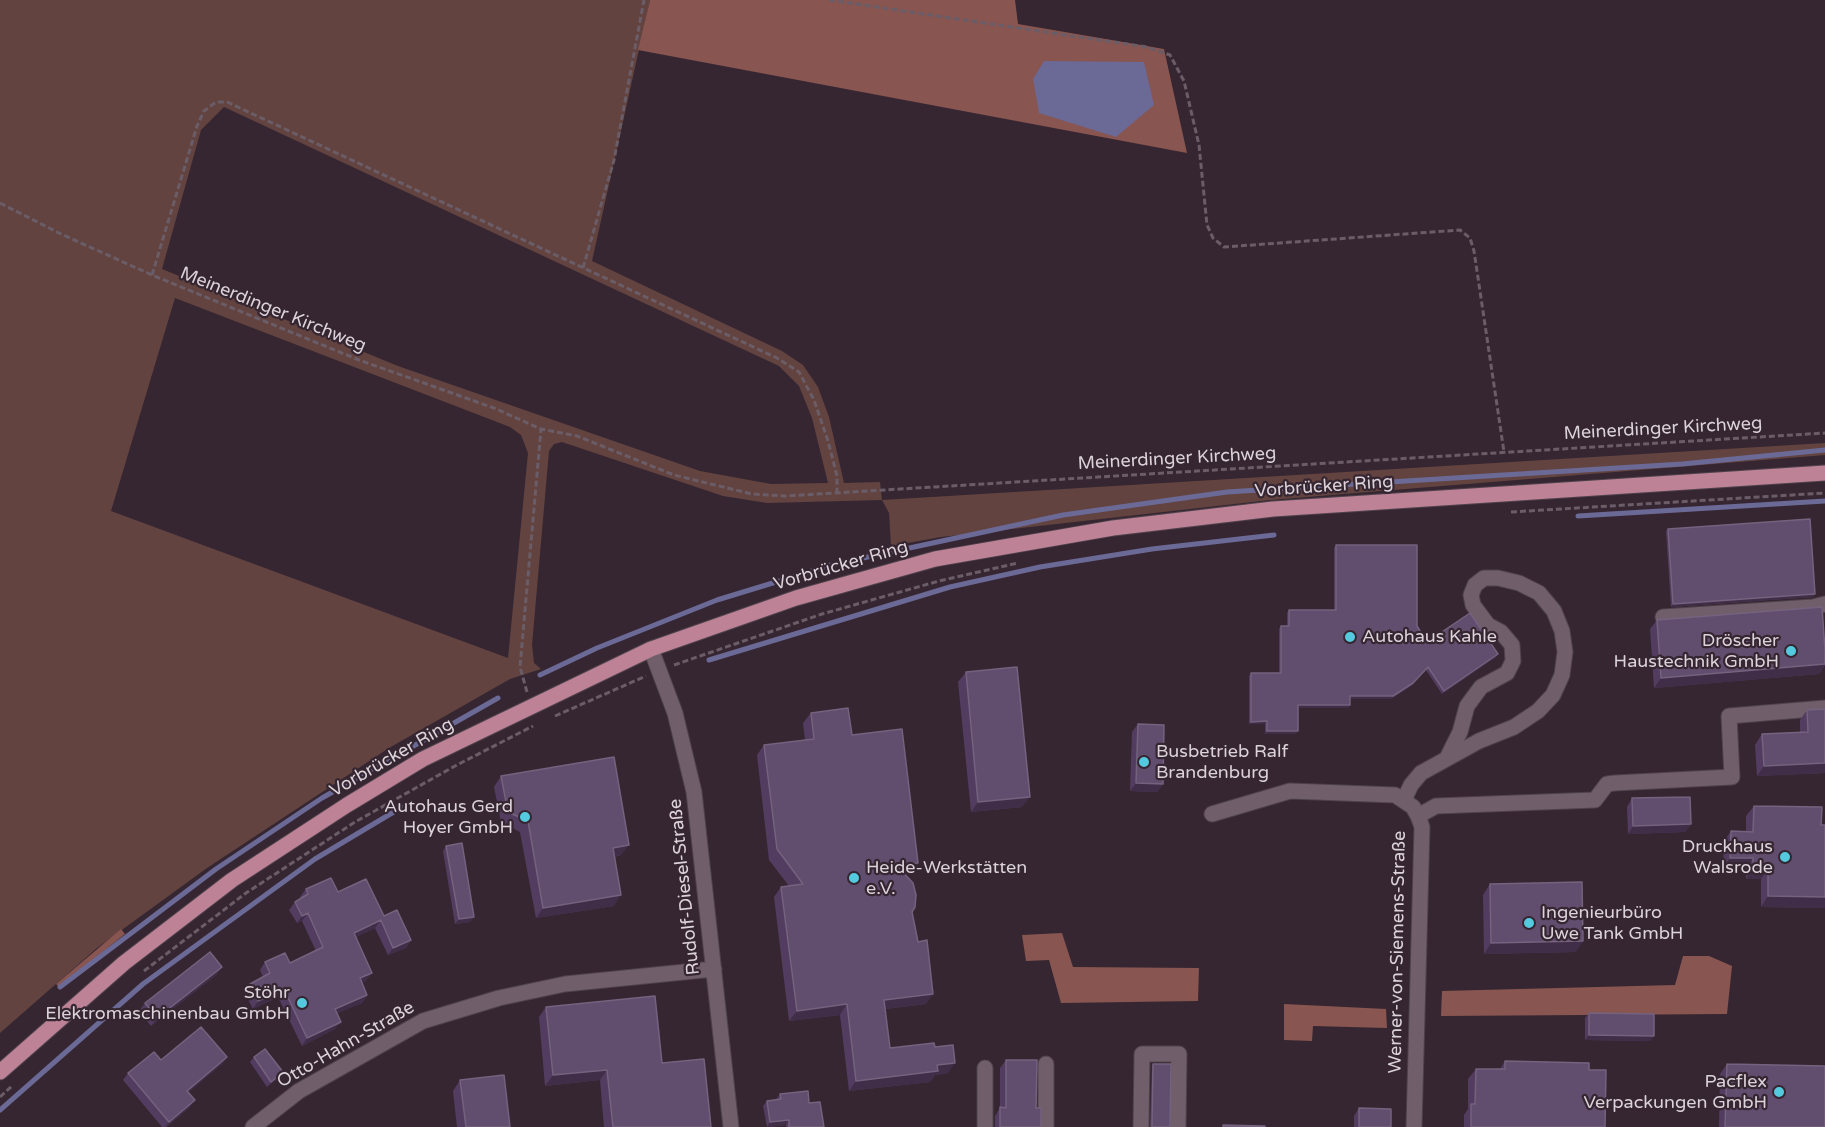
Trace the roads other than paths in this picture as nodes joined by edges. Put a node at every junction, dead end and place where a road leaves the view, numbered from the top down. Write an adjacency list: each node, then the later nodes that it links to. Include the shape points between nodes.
1 (1825, 473): 4 (main road, Vorbrücker Ring, via 1284,508 1113,528 935,560 796,598)
2 (1825, 604): 3 (street)
3 (1663, 617)
4 (651, 649): 10 (street, Rudolf-Diesel-Straße, via 675,713 693,783); 13 (main road, Vorbrücker Ring, via 423,759 347,805 232,880 124,963)
5 (1825, 708): 9 (street, via 1729,716 1732,777 1615,783 1607,784 1595,800 1436,806)
6 (1447, 758): 6 (street, via 1514,727 1538,711 1562,675 1565,652 1554,610 1539,593 1519,583 1484,578 1475,585 1473,604 1488,625 1512,645 1513,661 1507,673 1481,687 1467,706); 7 (street, via 1421,773)
7 (1404, 800): 8 (street, via 1383,793 1290,791); 9 (street, Werner-von-Siemens-Straße)
8 (1212, 814)
9 (1418, 816): 20 (street, Werner-von-Siemens-Straße, via 1422,827)
10 (714, 969): 14 (street, Otto-Hahn-Straße, via 565,984 499,998 423,1021 299,1091); 15 (street, Rudolf-Diesel-Straße)
11 (1046, 1064): 17 (street)
12 (985, 1068): 16 (street)
13 (0, 1072)
14 (253, 1127)
15 (731, 1127)
16 (985, 1127)
17 (1046, 1127)
18 (1141, 1127): 19 (street, via 1142,1054 1179,1054)
19 (1178, 1127)
20 (1414, 1127)

